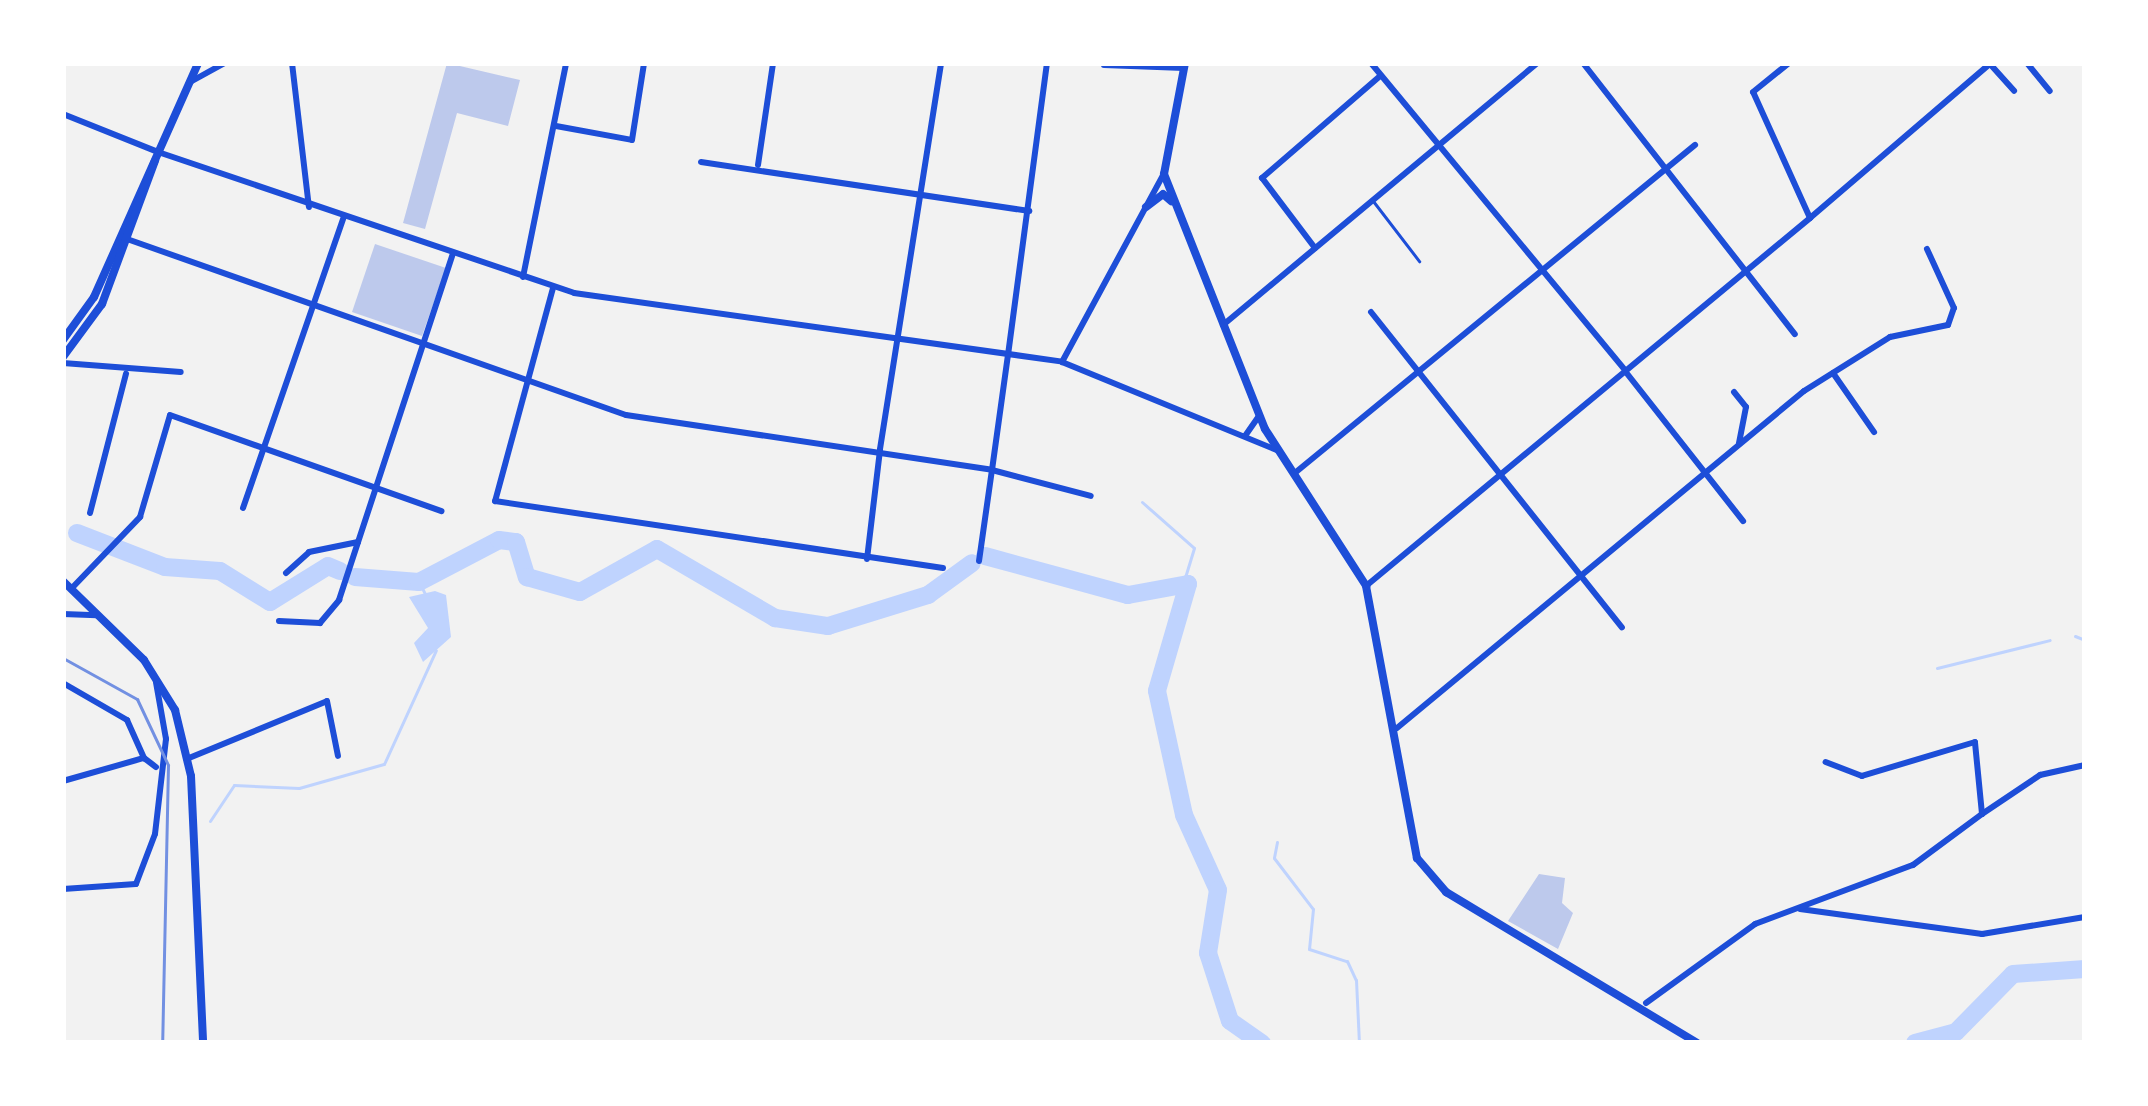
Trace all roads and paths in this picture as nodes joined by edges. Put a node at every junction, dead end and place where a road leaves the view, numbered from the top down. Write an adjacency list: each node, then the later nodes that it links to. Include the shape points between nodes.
1 (198, 63): 19 (main road)
2 (224, 63): 19 (street)
3 (292, 63): 33 (street)
4 (566, 63): 23 (street)
5 (644, 63): 23 (street, via 632,140)
6 (773, 63): 28 (street)
7 (941, 63): 31 (street)
8 (1035, 63): 15 (street)
9 (1371, 63): 18 (street)
10 (1538, 63): 24 (street)
11 (1583, 63): 29 (street)
12 (1789, 63): 38 (street, via 1753,92)
13 (1991, 63): 20 (street); 38 (street)
14 (2026, 63): 21 (street)
15 (1047, 64): 35 (street)
16 (1104, 65): 17 (street)
17 (1184, 66): 30 (main road)
18 (1380, 76): 24 (street); 40 (street, via 1262,178)
19 (192, 81): 26 (main road)
20 (2014, 91)
21 (2050, 91)
22 (63, 114): 26 (street)
23 (556, 126): 46 (street)
24 (1440, 144): 32 (street); 45 (street)
25 (1695, 145): 29 (street)
26 (156, 156): 33 (street); 39 (main road)
27 (701, 162): 28 (street)
28 (758, 165): 31 (street)
29 (1672, 169): 44 (street); 45 (street)
30 (1164, 174): 34 (street); 36 (main road)
31 (920, 190): 35 (street); 51 (street)
32 (1372, 200): 40 (street); 43 (lane)
33 (309, 207): 37 (street)
34 (1146, 207): 36 (main road, via 1163,194); 57 (street)
35 (1029, 211): 55 (street)
36 (1179, 212): 50 (main road)
37 (344, 217): 42 (street); 48 (street)
38 (1810, 218): 44 (street)
39 (125, 238): 48 (street); 53 (main road); 56 (main road)
40 (1315, 248): 50 (street)
41 (1927, 248): 62 (street, via 1953,320 1890,337)
42 (453, 253): 46 (street); 54 (street)
43 (1419, 260)
44 (1744, 272): 52 (street); 58 (street)
45 (1544, 273): 58 (street); 61 (street)
46 (523, 277): 47 (street)
47 (554, 288): 51 (street); 63 (street)
48 (316, 307): 54 (street); 69 (street)
49 (1371, 312): 61 (street)
50 (1222, 325): 65 (main road)
51 (897, 333): 55 (street); 70 (street)
52 (1796, 334)
53 (63, 340)
54 (424, 344): 63 (street); 76 (street)
55 (1008, 355): 57 (street); 72 (street)
56 (63, 360): 60 (street)
57 (1062, 362): 67 (street)
58 (1623, 368): 74 (street); 75 (street)
59 (181, 372): 60 (street)
60 (126, 374): 80 (street)
61 (1420, 374): 73 (street); 75 (street)
62 (1833, 374): 66 (street); 68 (street)
63 (529, 386): 70 (street, via 700,430); 83 (street, via 495,501)
64 (1734, 392): 68 (street, via 1746,407)
65 (1259, 416): 67 (street); 71 (main road)
66 (1874, 432)
67 (1243, 437): 71 (street)
68 (1738, 446): 74 (street)
69 (266, 447): 76 (street); 78 (street); 90 (street, via 170,415 140,517)
70 (880, 449): 72 (street); 83 (street)
71 (1277, 451): 73 (main road)
72 (992, 470): 77 (street); 84 (street)
73 (1296, 472): 89 (main road)
74 (1706, 473): 81 (street); 87 (street)
75 (1502, 474): 87 (street); 89 (street)
76 (378, 489): 79 (street); 82 (street)
77 (1090, 496)
78 (243, 508)
79 (441, 511)
80 (90, 513)
81 (1743, 521)
82 (358, 542): 86 (street, via 309,552); 93 (street, via 329,619)
83 (867, 559): 85 (street)
84 (979, 561)
85 (943, 568)
86 (286, 573)
87 (1585, 576): 94 (street); 97 (street)
88 (63, 581): 90 (main road)
89 (1366, 586): 97 (main road)
90 (71, 589): 92 (main road)
91 (63, 614): 92 (street)
92 (100, 615): 95 (main road)
93 (279, 621)
94 (1622, 627)
95 (154, 672): 100 (main road); 103 (street, via 166,739)
96 (63, 683): 99 (street, via 127,720)
97 (1397, 728): 109 (main road, via 1408,826 1430,877)
98 (338, 756): 100 (street, via 326,701)
99 (144, 758): 103 (street); 104 (street)
100 (188, 758): 110 (main road)
101 (1826, 762): 105 (street, via 1862,776 1975,742)
102 (2085, 765): 105 (street, via 2040,775)
103 (156, 767): 106 (street, via 155,834 127,892)
104 (63, 781)
105 (1982, 814): 107 (street, via 1913,865)
106 (63, 889)
107 (1796, 908): 108 (street, via 1982,934); 109 (street, via 1706,952)
108 (2085, 917)
109 (1646, 1003): 111 (main road)
110 (203, 1043)
111 (1697, 1043)

